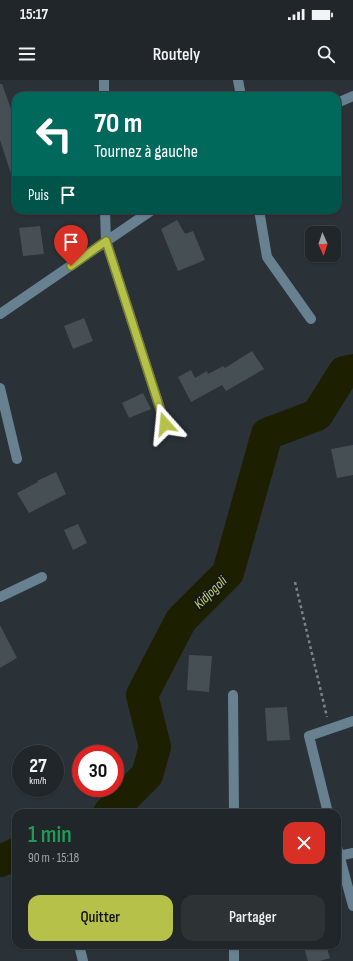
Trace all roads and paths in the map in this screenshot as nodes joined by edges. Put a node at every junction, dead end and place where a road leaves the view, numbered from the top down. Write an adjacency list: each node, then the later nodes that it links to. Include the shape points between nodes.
1 (104, 80): 3 (street)
2 (238, 80): 4 (street)
3 (104, 92)
4 (240, 92)
5 (353, 96): 6 (street)
6 (341, 101)
7 (105, 214): 10 (street)
8 (146, 214): 10 (street)
9 (260, 214): 12 (street, via 267,257)
10 (106, 241): 11 (street); 14 (street)
11 (0, 314)
12 (311, 319)
13 (0, 388): 15 (street)
14 (165, 424)
15 (17, 459)
16 (42, 577): 18 (street)
17 (295, 582): 21 (path)
18 (0, 597)
19 (233, 695): 22 (street)
20 (353, 722): 21 (street)
21 (330, 729): 23 (street, via 309,736)
22 (234, 809)
23 (327, 809)
24 (341, 852): 25 (street)
25 (353, 853)
26 (341, 863): 27 (street)
27 (353, 906)
28 (80, 949): 30 (street)
29 (234, 949): 31 (street)
30 (83, 961)
31 (234, 961)

